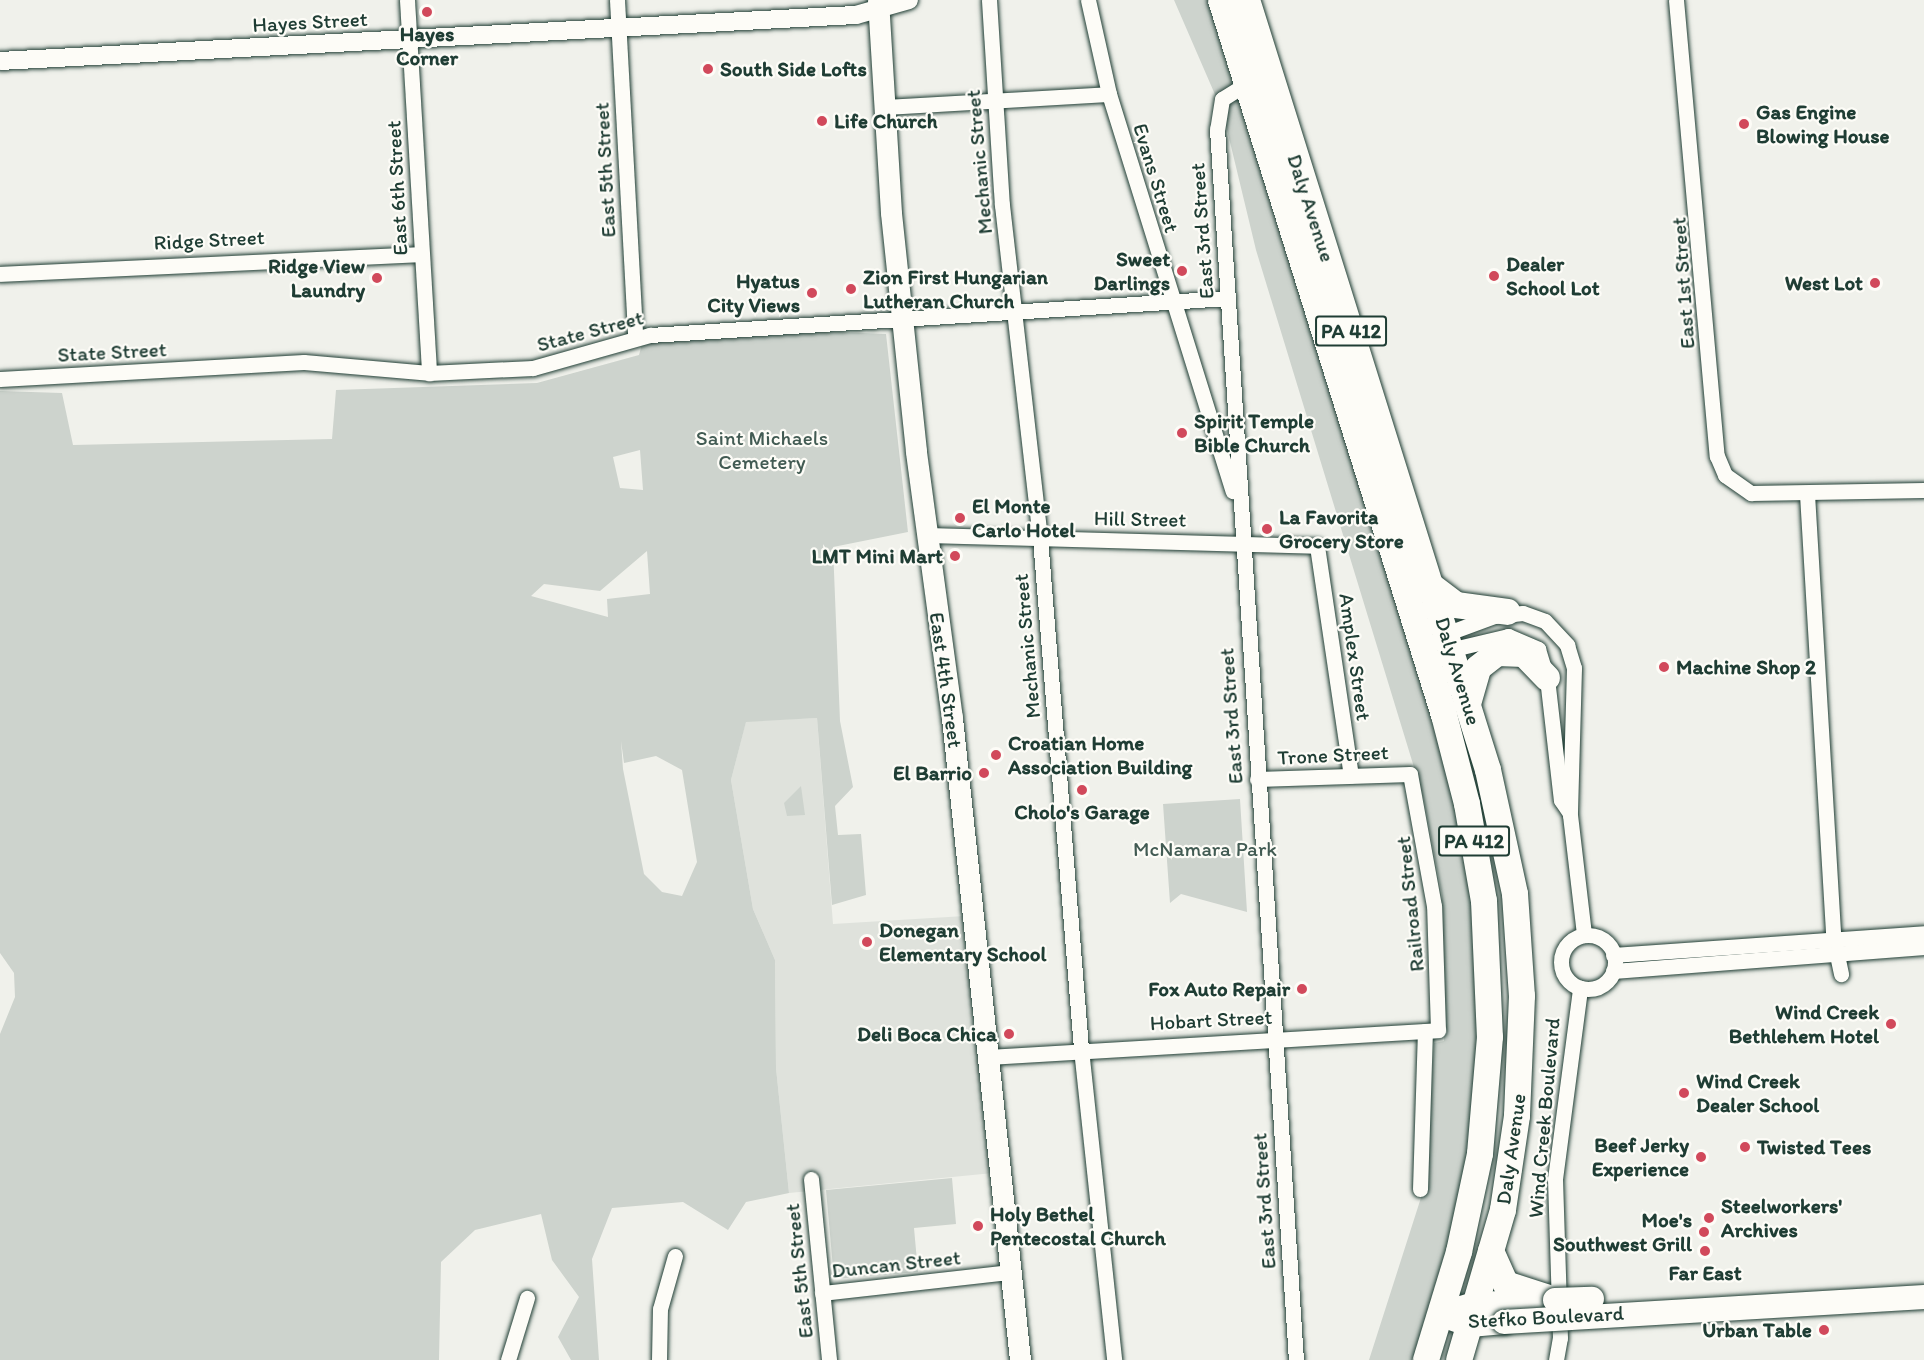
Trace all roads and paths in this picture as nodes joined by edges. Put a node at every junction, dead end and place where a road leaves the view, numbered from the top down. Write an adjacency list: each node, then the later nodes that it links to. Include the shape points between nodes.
1 (407, 0): 11 (street, East 6th Street)
2 (617, 0): 10 (street, East 5th Street)
3 (909, 0): 9 (street, Hayes Street)
4 (989, 0): 15 (street, Mechanic Street)
5 (1088, 0): 14 (street, Evans Street)
6 (1221, 0): 13 (highway, Daly Avenue / PA 412)
7 (1247, 0): 33 (highway, Daly Avenue / PA 412)
8 (1676, 0): 27 (street, East 1st Street, via 1717,456 1738,488)
9 (878, 4): 10 (street, Hayes Street, via 856,15); 16 (main road, East 4th Street)
10 (618, 27): 11 (street, Hayes Street); 23 (street, East 5th Street)
11 (410, 39): 12 (street, Hayes Street); 17 (street, East 6th Street)
12 (0, 61)
13 (1246, 84): 19 (street, East 3rd Street, via 1228,91 1218,110); 36 (highway, Daly Avenue / PA 412)
14 (1109, 94): 15 (street); 20 (street, Evans Street)
15 (994, 100): 16 (street); 21 (street, Mechanic Street)
16 (884, 106): 22 (main road, East 4th Street)
17 (421, 254): 18 (street, Ridge Street); 24 (street, East 6th Street)
18 (0, 274)
19 (1228, 298): 20 (street, State Street); 28 (street, East 3rd Street)
20 (1171, 302): 21 (street, State Street); 28 (street, Evans Street)
21 (1014, 312): 22 (street, State Street); 30 (street, Mechanic Street)
22 (903, 322): 23 (street, State Street); 29 (main road, East 4th Street)
23 (635, 337): 24 (street, State Street, via 533,368)
24 (429, 373): 25 (street, State Street, via 304,362)
25 (0, 379)
26 (1924, 490): 27 (street)
27 (1807, 494): 45 (street)
28 (1237, 502): 31 (street, East 3rd Street)
29 (926, 535): 30 (street, Hill Street); 54 (main road, East 4th Street, via 952,718)
30 (1040, 538): 31 (street, Hill Street); 53 (street, Mechanic Street)
31 (1240, 545): 32 (street, Hill Street); 41 (street, East 3rd Street)
32 (1317, 546): 40 (street, Amplex Street)
33 (1431, 586): 34 (highway, via 1455,605); 35 (highway, Daly Avenue / PA 412)
34 (1508, 612): 35 (street); 42 (street, via 1545,621 1572,657)
35 (1449, 642): 36 (street); 37 (street, via 1521,638 1538,649); 38 (highway, Daly Avenue / PA 412)
36 (1424, 650): 66 (highway, Daly Avenue / PA 412, via 1467,804 1490,975 1480,1154)
37 (1547, 678): 38 (highway, via 1524,654 1497,653 1479,668); 42 (street, via 1561,800)
38 (1468, 705): 57 (highway, Daly Avenue / PA 412, via 1505,839 1522,975 1517,1116)
39 (1410, 774): 40 (street, Trone Street); 51 (street, Railroad Street, via 1434,906)
40 (1351, 775): 41 (street, Trone Street)
41 (1257, 779): 52 (street, East 3rd Street)
42 (1570, 815): 44 (street)
43 (1924, 933): 45 (street)
44 (1584, 935): 47 (street, via 1599,938); 50 (street, via 1565,948 1561,964 1567,979)
45 (1836, 946): 46 (street); 47 (street); 48 (street); 49 (street)
46 (1924, 947)
47 (1613, 955): 48 (street)
48 (1613, 971): 50 (street, via 1596,988)
49 (1840, 974)
50 (1580, 988): 76 (street, Wind Creek Boulevard, via 1555,1179 1560,1338)
51 (1432, 1031): 52 (street, Hobart Street); 56 (street, Railroad Street)
52 (1275, 1037): 53 (street, Hobart Street); 73 (street, East 3rd Street)
53 (1081, 1049): 54 (street, Hobart Street); 72 (street, Mechanic Street)
54 (987, 1057): 59 (main road, East 4th Street)
55 (811, 1179): 61 (street, East 5th Street)
56 (1420, 1189)
57 (1491, 1251): 65 (highway); 67 (highway, Daly Avenue / PA 412)
58 (675, 1256): 69 (street, via 660,1309)
59 (1010, 1272): 61 (street, Duncan Street); 71 (main road, East 4th Street)
60 (1924, 1281): 64 (main road, Stefko Boulevard, bridge)
61 (822, 1293): 70 (street, East 5th Street)
62 (1924, 1297): 65 (main road, Stefko Boulevard, bridge)
63 (527, 1298): 68 (street)
64 (1555, 1300): 65 (highway)
65 (1504, 1303): 67 (main road, Stefko Boulevard)
66 (1440, 1314): 67 (main road, Stefko Boulevard); 74 (highway, Daly Avenue / PA 412)
67 (1473, 1315): 75 (highway, Daly Avenue / PA 412)
68 (508, 1360)
69 (659, 1360)
70 (829, 1360)
71 (1020, 1360)
72 (1114, 1360)
73 (1296, 1360)
74 (1426, 1360)
75 (1459, 1360)
76 (1556, 1360)

